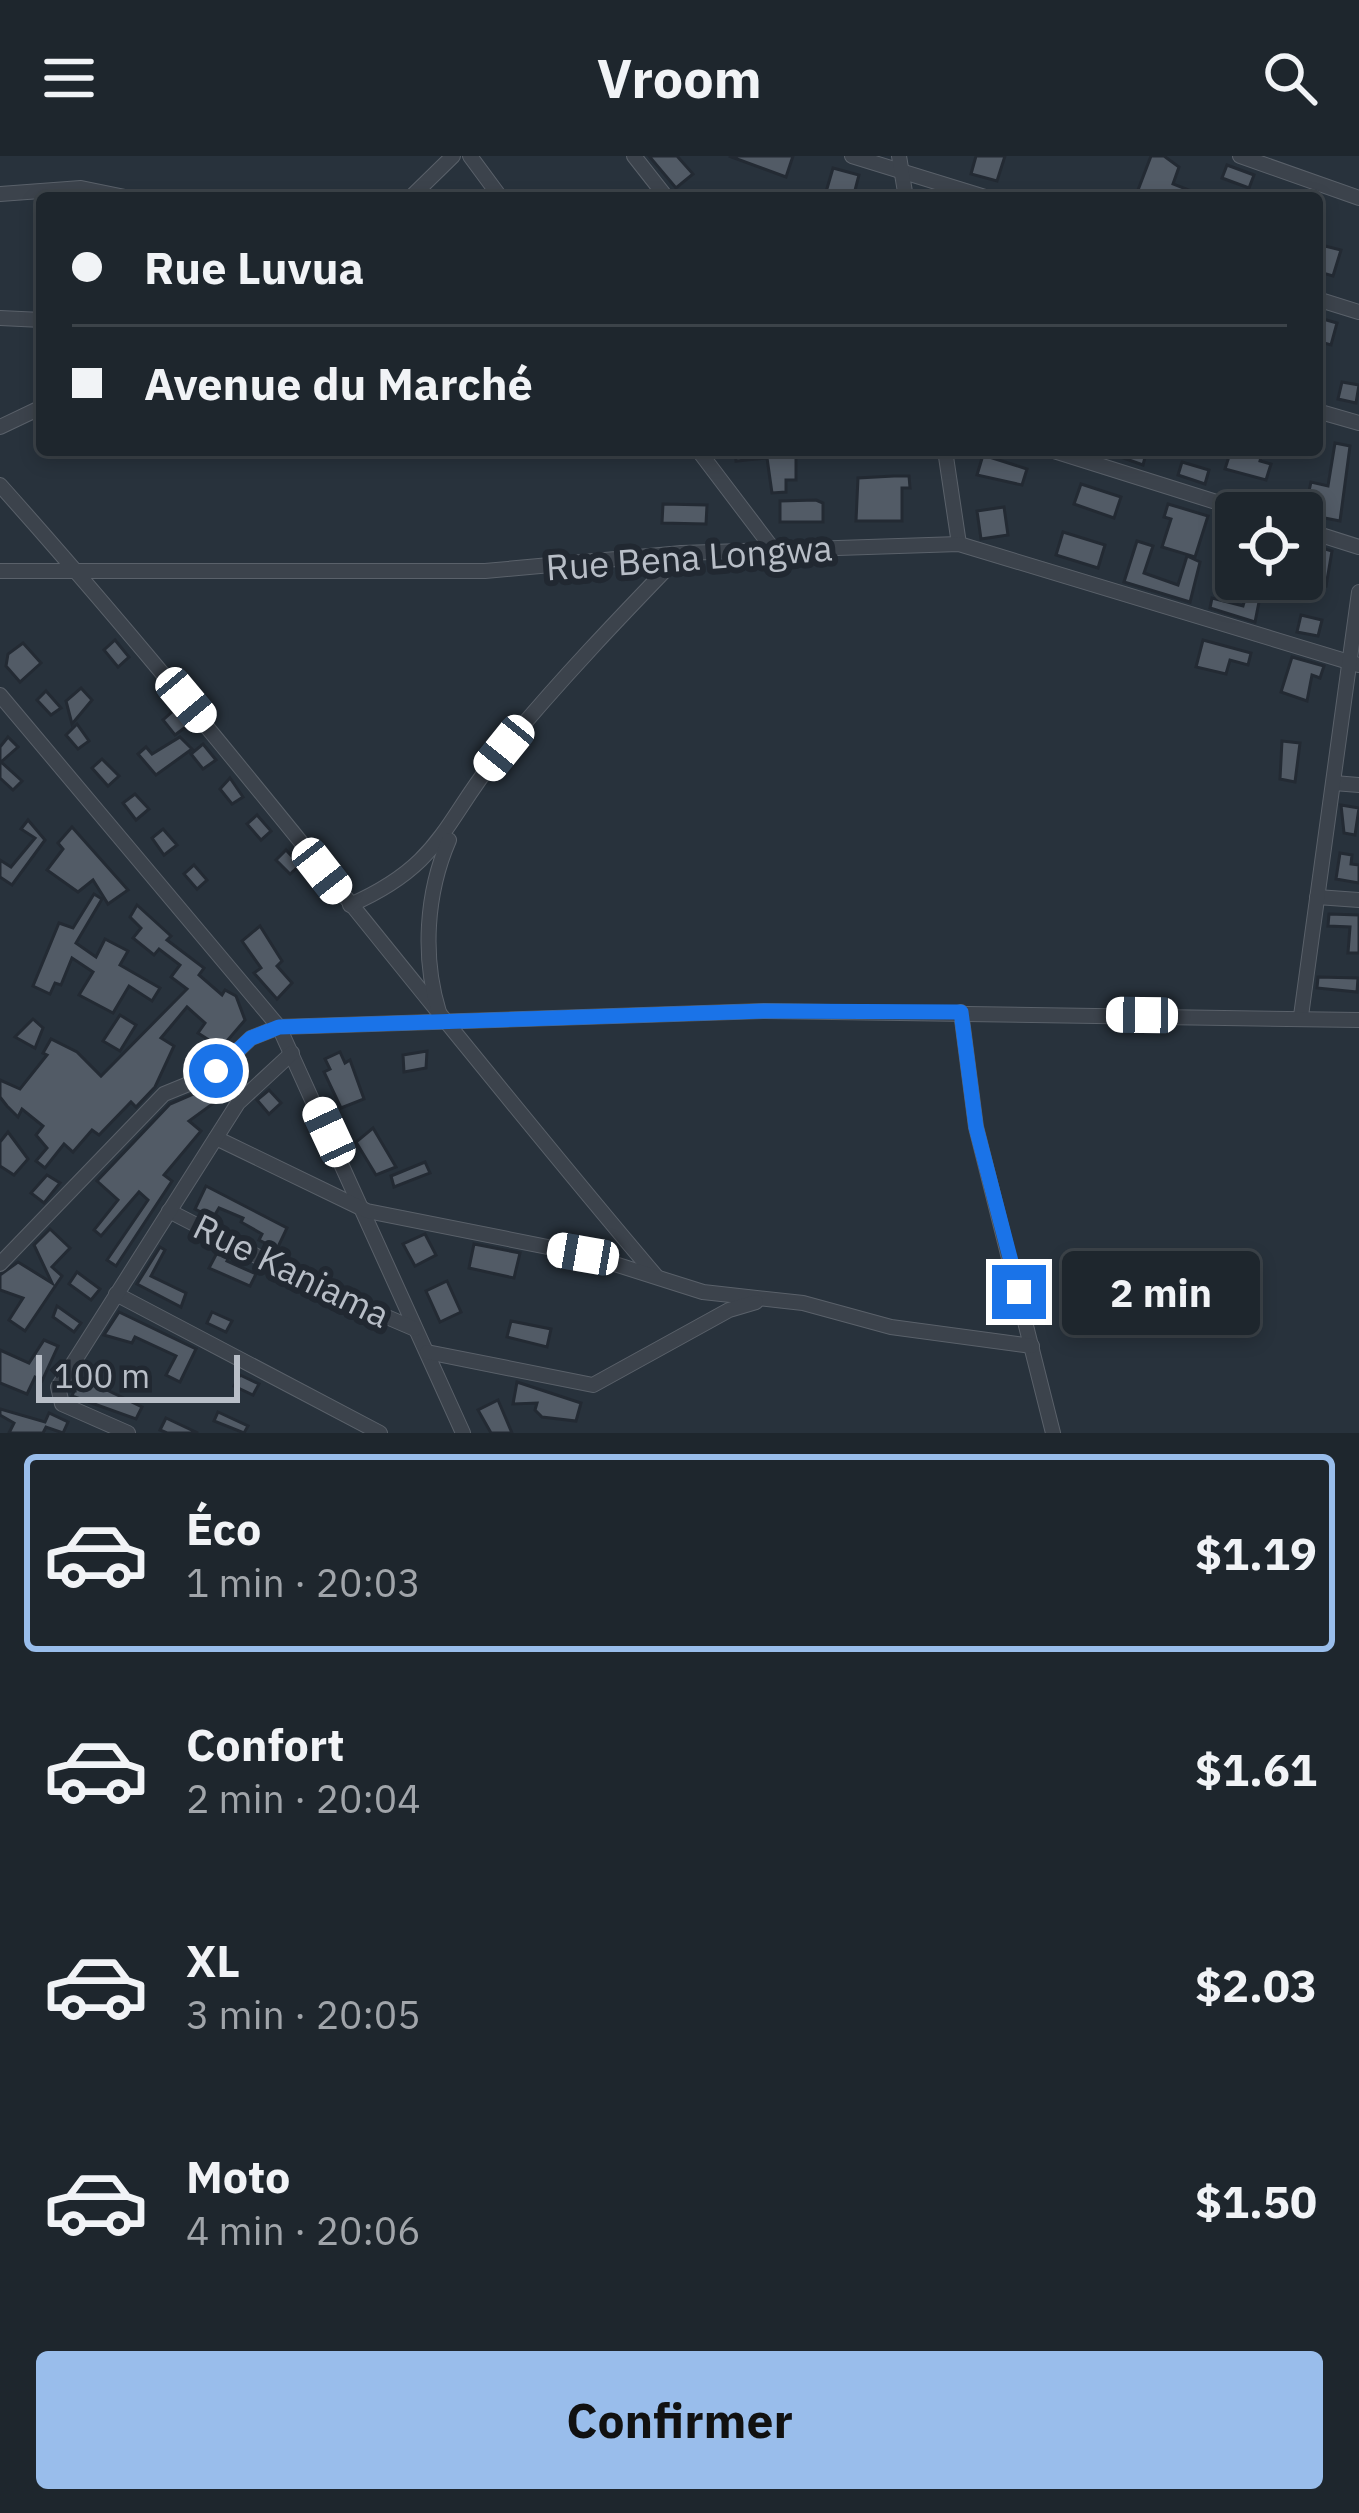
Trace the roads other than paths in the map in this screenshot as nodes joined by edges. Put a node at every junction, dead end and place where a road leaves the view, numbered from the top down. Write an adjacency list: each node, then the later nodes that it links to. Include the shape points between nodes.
1 (453, 156): 8 (street)
2 (470, 156): 9 (street)
3 (634, 156): 10 (street)
4 (852, 156): 6 (street)
5 (1240, 156): 13 (street)
6 (900, 164): 11 (street)
7 (101, 192): 12 (street)
8 (416, 192)
9 (497, 192)
10 (662, 192)
11 (972, 192)
12 (0, 194)
13 (1359, 198)
14 (1323, 301): 15 (street)
15 (1359, 312)
16 (0, 318): 17 (street)
17 (36, 320)
18 (36, 410): 21 (street)
19 (1323, 413): 20 (street)
20 (1359, 424)
21 (0, 427)
22 (703, 456): 30 (street)
23 (946, 456): 28 (street)
24 (1070, 456): 26 (street)
25 (0, 485): 33 (street)
26 (1215, 502)
27 (1323, 536): 29 (street)
28 (959, 544): 30 (street, Rue Bena Longwa); 35 (street, Rue Bena Longwa)
29 (1359, 547)
30 (773, 548): 31 (street, Rue Bena Longwa)
31 (682, 553): 33 (street, Rue Bena Longwa, via 485,571); 39 (street, via 504,748)
32 (0, 571): 33 (street, Rue Bena Longwa)
33 (78, 572): 42 (street)
34 (1359, 592): 35 (street)
35 (1354, 665): 37 (street)
36 (0, 695): 47 (street)
37 (1334, 783): 38 (street); 40 (street)
38 (1359, 785)
39 (455, 824): 42 (street, via 412,872); 46 (street, via 430,916 430,976)
40 (1317, 897): 41 (street); 44 (street)
41 (1359, 900)
42 (350, 905): 46 (street)
43 (961, 1012): 44 (street); 46 (street); 57 (street, via 976,1127)
44 (1301, 1016): 45 (street)
45 (1359, 1020)
46 (443, 1024): 47 (street); 53 (street)
47 (279, 1027): 48 (street); 52 (street, via 251,1038 213,1074 164,1094)
48 (292, 1053): 49 (street, via 250,1088); 51 (street)
49 (216, 1138): 50 (street); 51 (street)
50 (169, 1211): 54 (street); 56 (street, Rue Kaniama)
51 (367, 1211): 53 (street); 56 (street)
52 (0, 1264)
53 (656, 1276): 55 (street)
54 (116, 1294): 59 (street, via 57,1398); 60 (street)
55 (761, 1301): 57 (street); 58 (street, Rue Kaniama, via 729,1310 592,1385)
56 (415, 1329): 58 (street)
57 (1032, 1346): 62 (street)
58 (427, 1352): 61 (street)
59 (128, 1433)
60 (380, 1433)
61 (463, 1433)
62 (1053, 1433)

